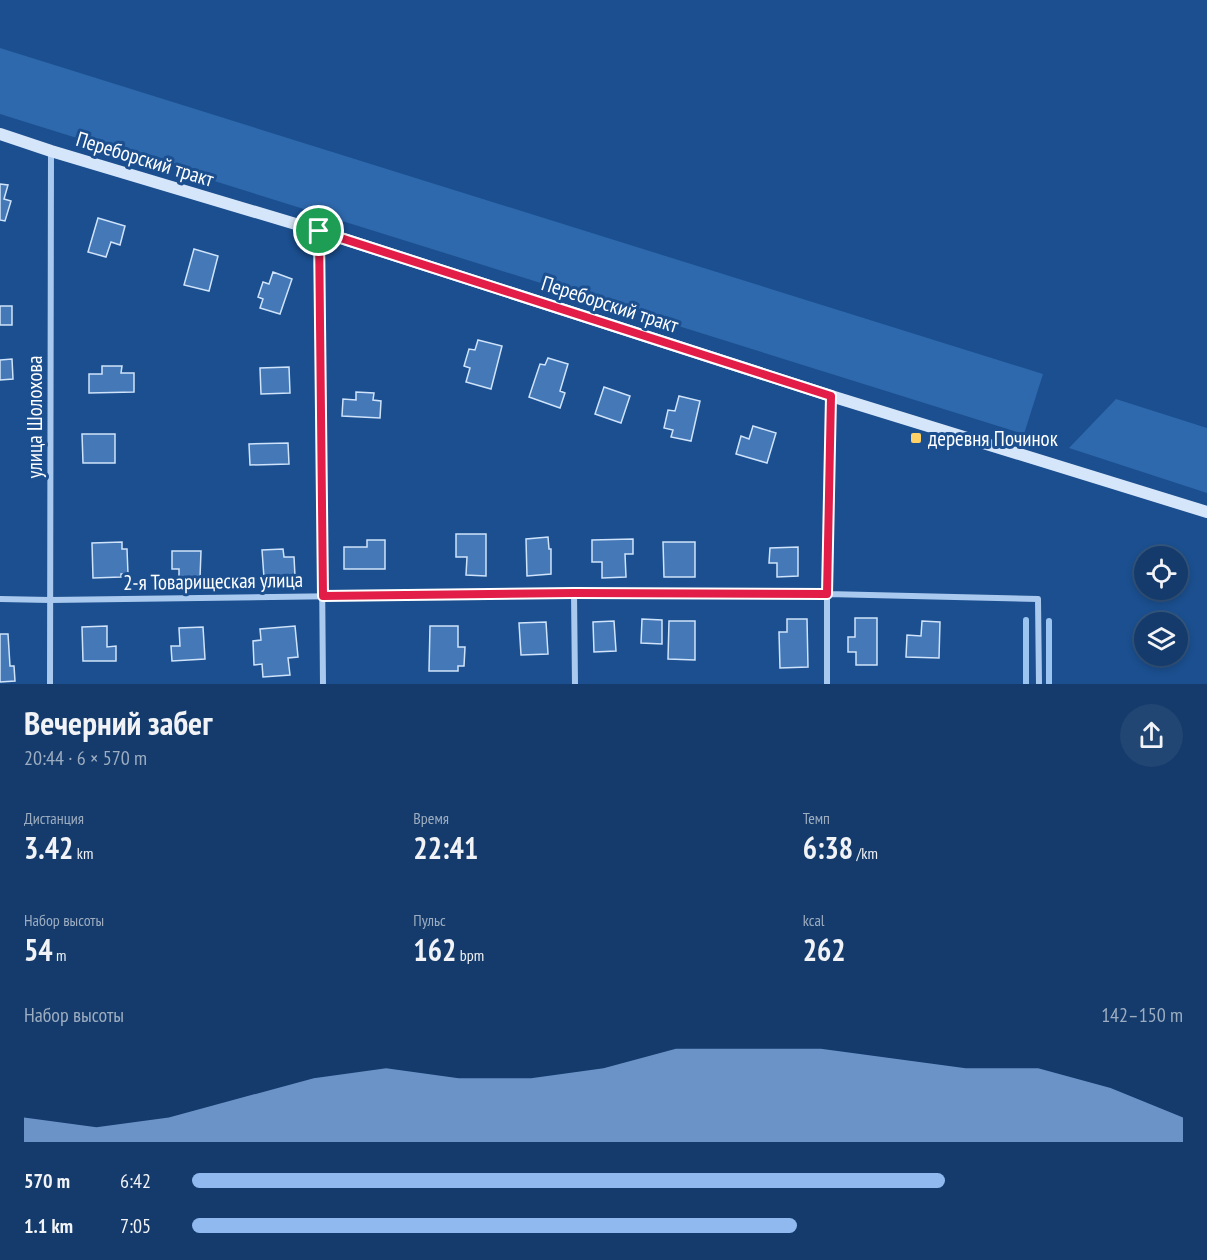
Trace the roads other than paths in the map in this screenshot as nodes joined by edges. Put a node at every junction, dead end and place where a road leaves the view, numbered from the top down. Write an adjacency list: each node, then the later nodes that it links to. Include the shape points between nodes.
1 (0, 134): 2 (main road, Переборский тракт)
2 (51, 151): 3 (main road, Переборский тракт); 10 (street, улица Шолохова)
3 (319, 231): 4 (main road, Переборский тракт); 8 (street)
4 (831, 396): 5 (main road, Переборский тракт); 7 (street)
5 (1207, 512)
6 (574, 593): 7 (street, 2-я Товарищеская улица); 8 (street, 2-я Товарищеская улица); 13 (street)
7 (827, 594): 14 (street); 15 (street, 2-я Товарищеская улица, via 1038,599)
8 (323, 596): 10 (street, 2-я Товарищеская улица); 12 (street)
9 (0, 599): 10 (street, 2-я Товарищеская улица)
10 (50, 600): 11 (street, улица Шолохова)
11 (50, 684)
12 (323, 684)
13 (575, 684)
14 (827, 684)
15 (1039, 684)

